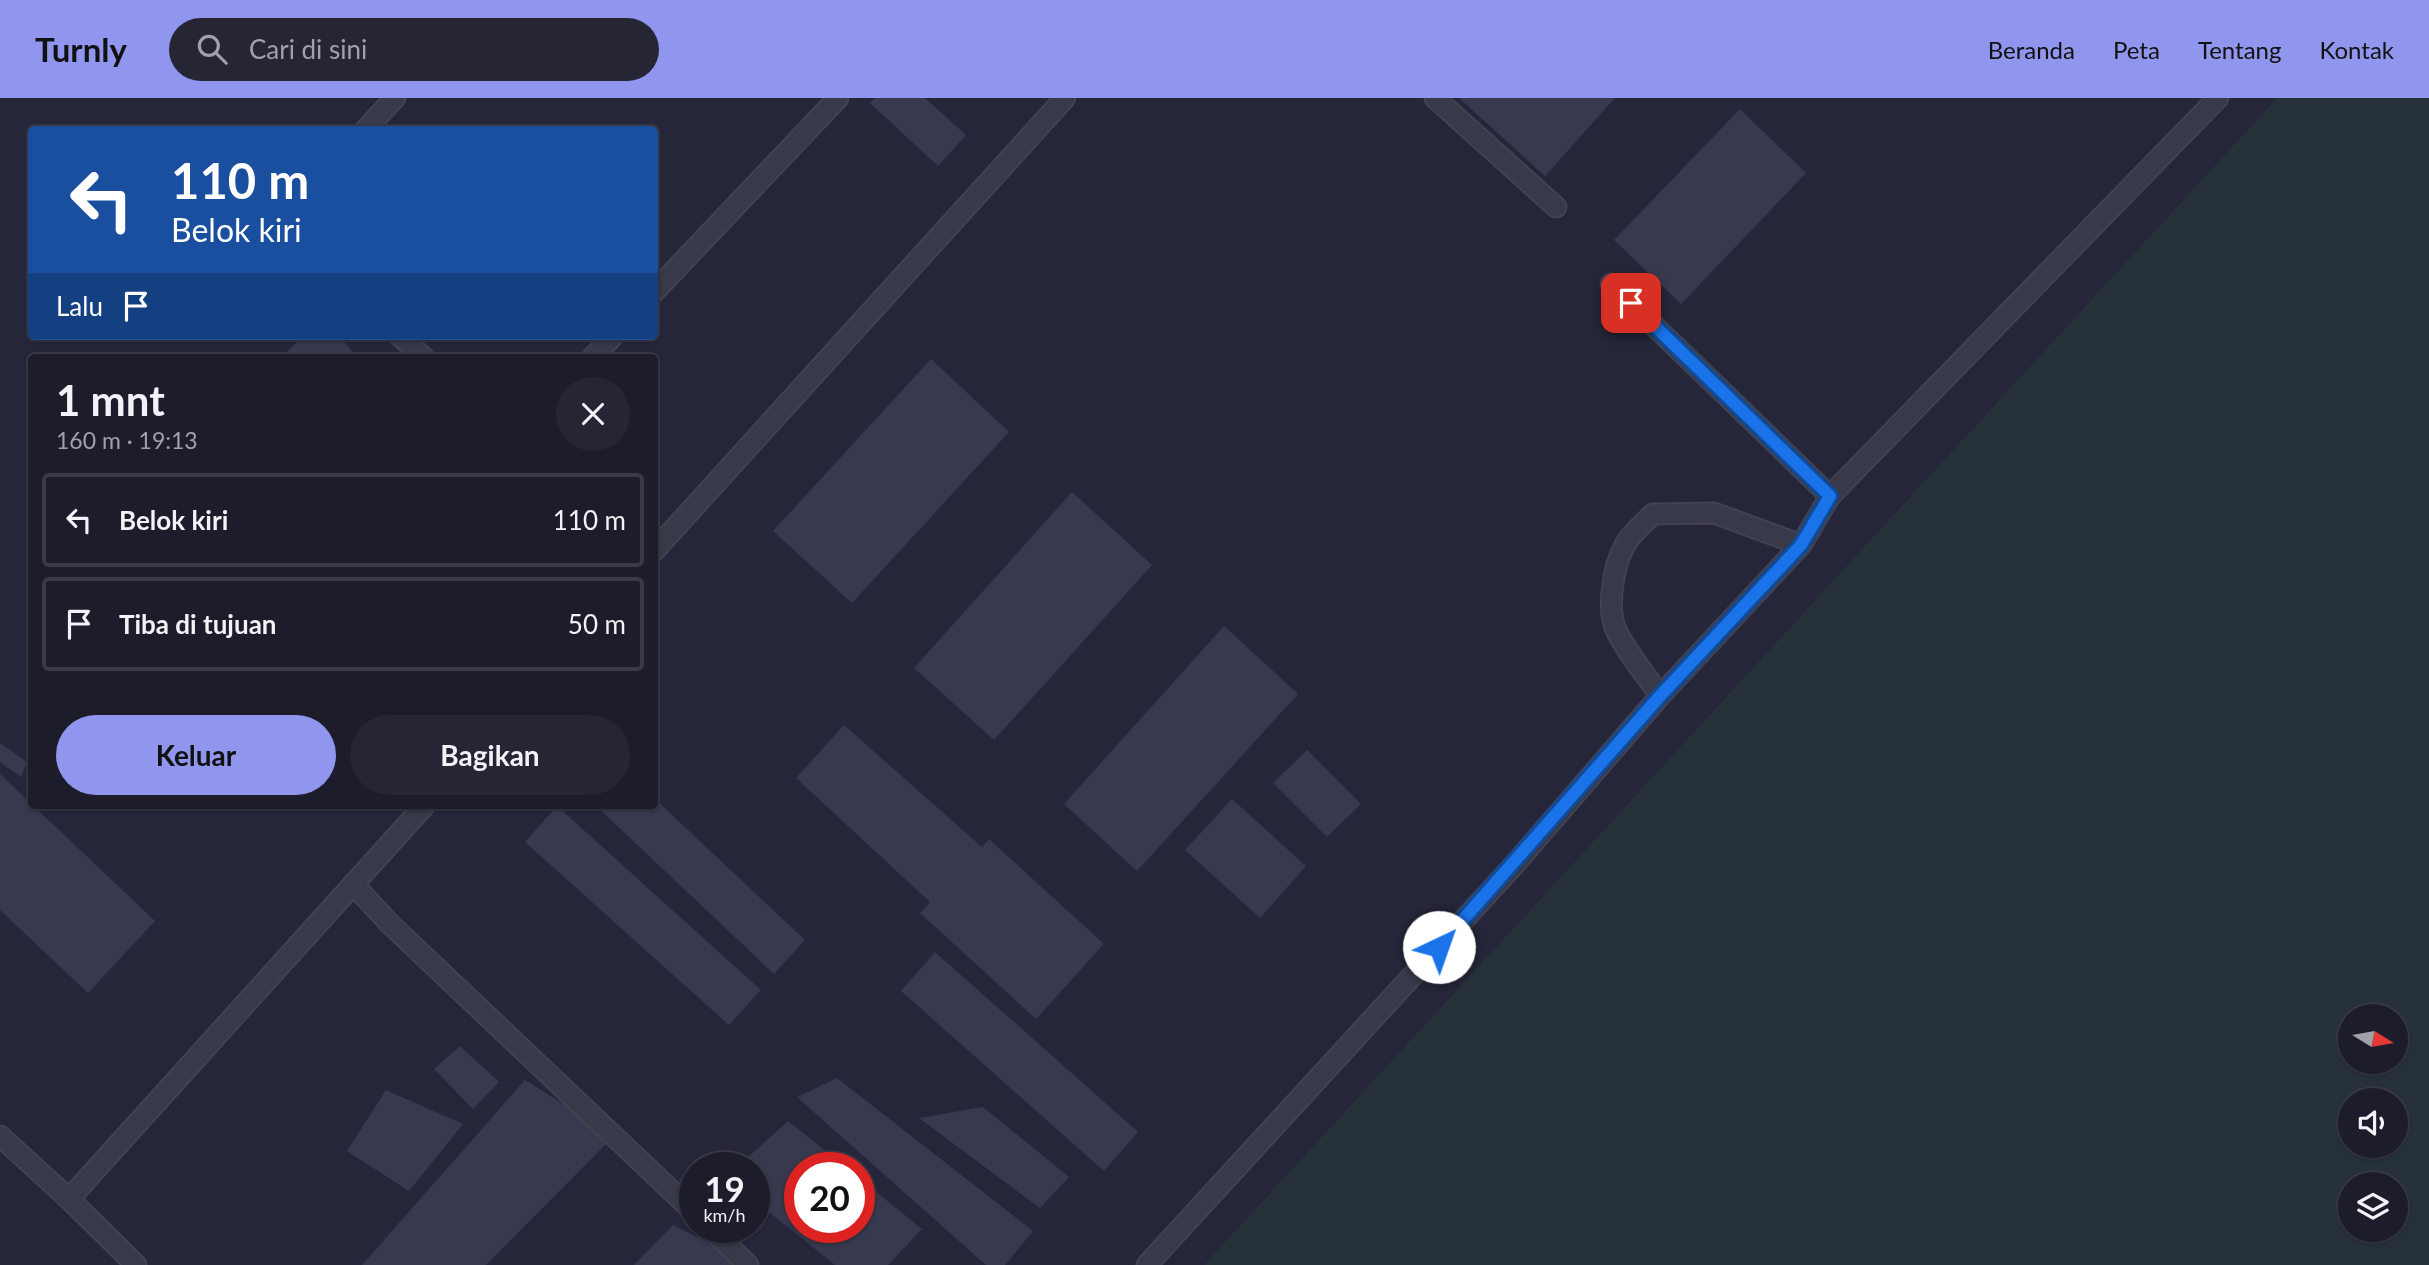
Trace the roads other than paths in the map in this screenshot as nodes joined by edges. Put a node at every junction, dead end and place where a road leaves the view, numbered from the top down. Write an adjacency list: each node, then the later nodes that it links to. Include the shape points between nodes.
1 (395, 98): 6 (lane)
2 (838, 98): 9 (lane)
3 (1065, 98): 16 (lane)
4 (1435, 98): 7 (lane)
5 (2218, 98): 14 (lane)
6 (369, 126)
7 (1556, 207)
8 (1611, 284): 14 (lane)
9 (658, 288)
10 (405, 340): 12 (lane)
11 (609, 340): 13 (lane)
12 (421, 354)
13 (596, 354)
14 (1830, 496): 15 (lane)
15 (1801, 545): 17 (lane); 17 (lane, via 1714,513 1653,514 1633,535 1624,546 1615,574 1613,617 1616,631)
16 (658, 547)
17 (1660, 696): 26 (lane, via 1505,875)
18 (421, 809): 19 (lane)
19 (354, 884): 21 (lane, via 388,923); 22 (lane)
20 (0, 1136): 22 (lane)
21 (679, 1198)
22 (69, 1199): 24 (lane)
23 (725, 1243): 25 (lane)
24 (136, 1265)
25 (748, 1265)
26 (1147, 1265)

